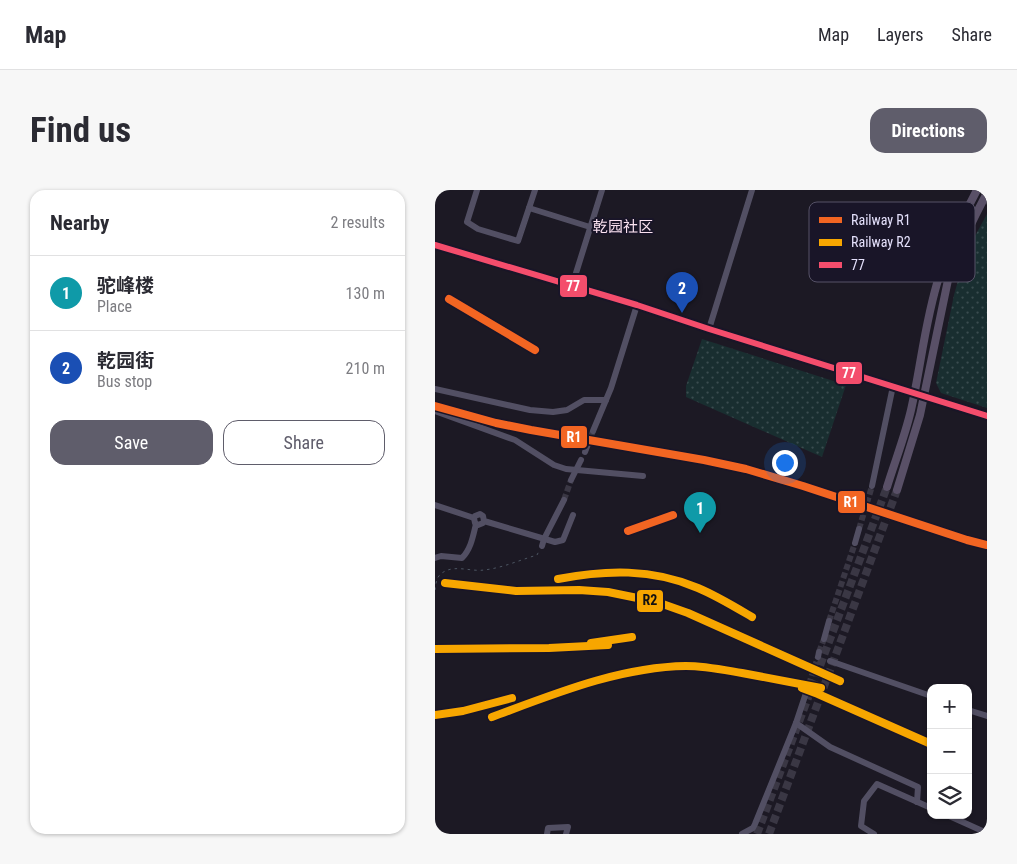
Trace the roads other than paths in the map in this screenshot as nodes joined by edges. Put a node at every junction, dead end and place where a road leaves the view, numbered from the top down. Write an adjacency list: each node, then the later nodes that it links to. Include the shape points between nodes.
1 (477, 190): 8 (street, via 467,222 477,229 518,241)
2 (535, 190): 8 (street)
3 (602, 190): 10 (street)
4 (752, 190): 16 (street)
5 (977, 190): 7 (main road)
6 (987, 193): 9 (main road)
7 (971, 202)
8 (529, 208): 10 (street)
9 (975, 216)
10 (590, 227): 12 (street)
11 (435, 245): 15 (street)
12 (576, 273)
13 (938, 282): 19 (main road)
14 (947, 282): 20 (main road)
15 (637, 305): 16 (street); 21 (street)
16 (709, 329): 17 (street)
17 (893, 386): 19 (street); 31 (street)
18 (435, 389): 21 (street, via 553,412 567,410 584,400)
19 (915, 393): 20 (street); 32 (main road)
20 (924, 396): 23 (street); 33 (main road)
21 (606, 400): 24 (street)
22 (435, 411): 28 (street, via 515,440 554,465)
23 (987, 416)
24 (593, 431)
25 (588, 444): 26 (street)
26 (585, 452)
27 (581, 460): 28 (street)
28 (576, 469): 29 (street); 30 (street)
29 (643, 476)
30 (571, 480)
31 (872, 486)
32 (887, 486)
33 (897, 490)
34 (564, 500): 39 (street)
35 (435, 505): 37 (street)
36 (573, 516): 39 (street, via 563,540)
37 (475, 521): 39 (street, via 478,514 484,521); 41 (street, via 470,546 462,558)
38 (859, 529): 40 (street)
39 (543, 542)
40 (855, 543)
41 (435, 558)
42 (829, 621): 43 (street)
43 (824, 639)
44 (830, 661): 46 (street)
45 (806, 693): 49 (street)
46 (927, 695)
47 (972, 711): 48 (street)
48 (987, 716)
49 (797, 723): 50 (street, via 830,747 918,787); 56 (street, via 755,824)
50 (917, 802): 51 (street); 57 (street, via 877,784 864,801 861,826)
51 (927, 806)
52 (956, 819): 53 (street)
53 (987, 833)
54 (547, 834): 55 (street, via 548,828 568,827)
55 (567, 834)
56 (742, 834)
57 (874, 834)

